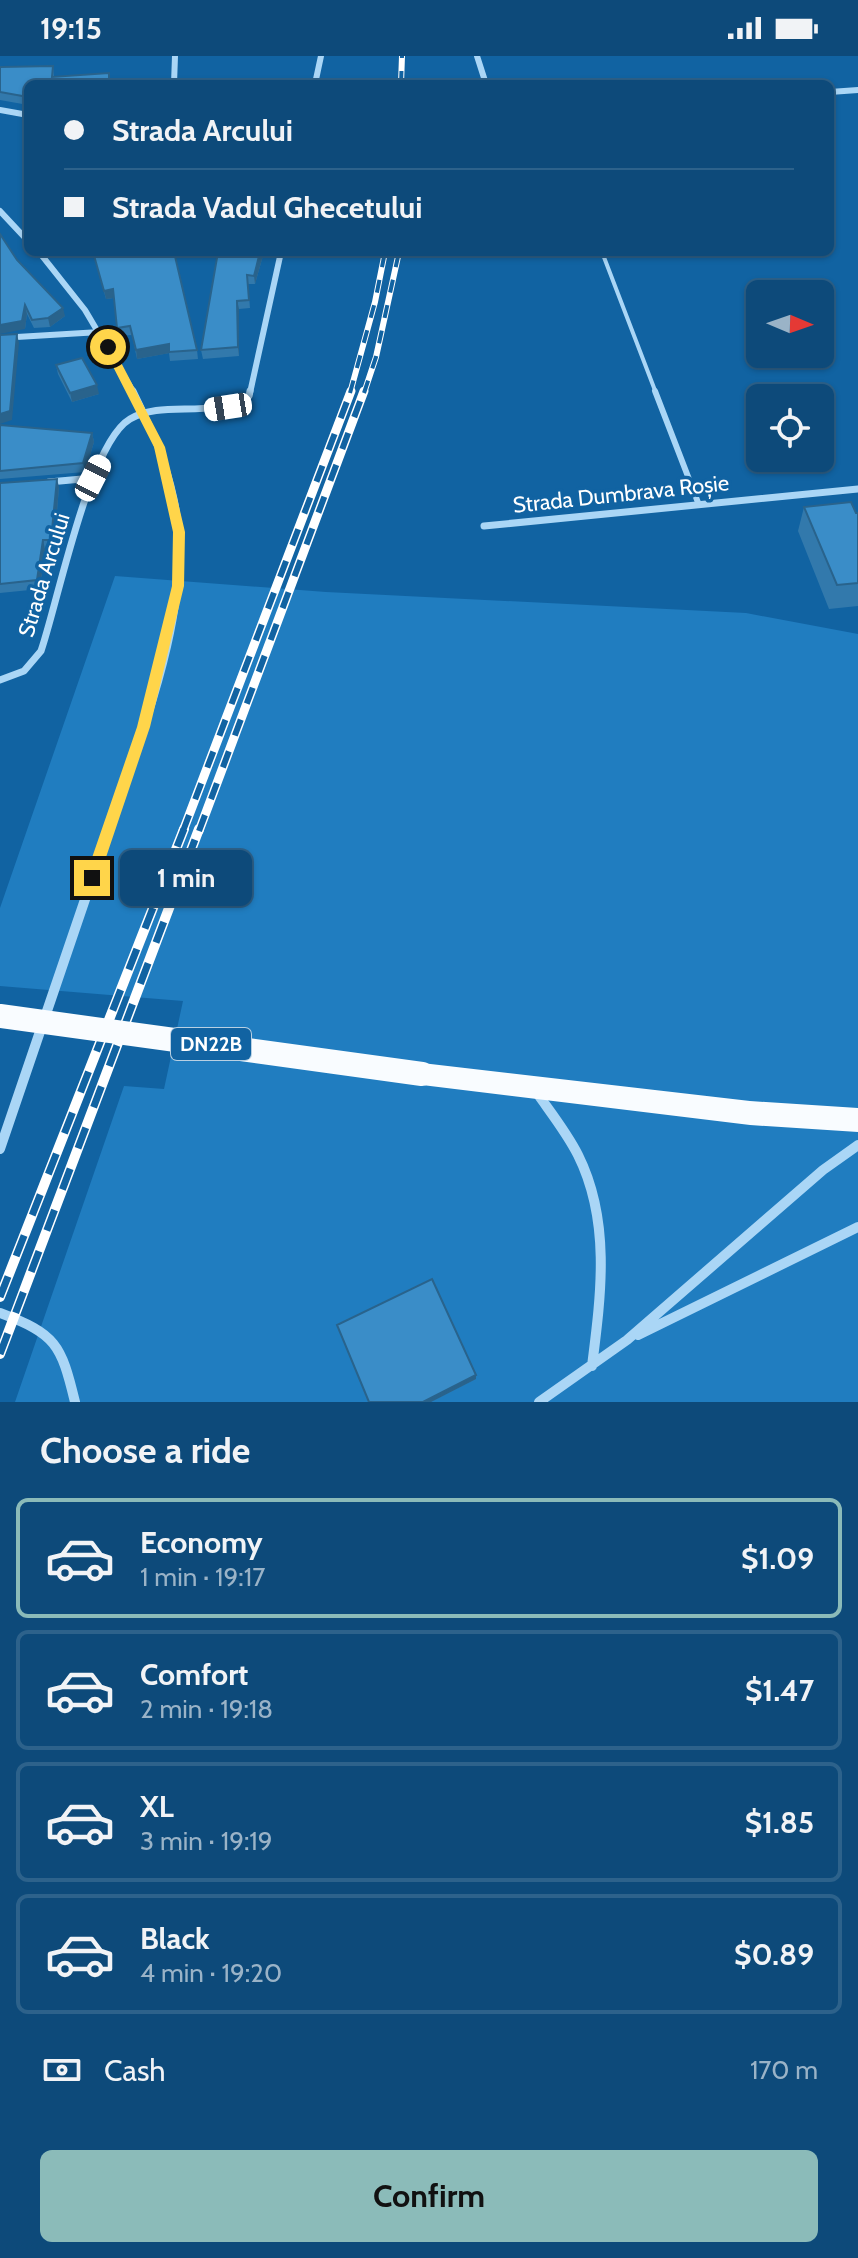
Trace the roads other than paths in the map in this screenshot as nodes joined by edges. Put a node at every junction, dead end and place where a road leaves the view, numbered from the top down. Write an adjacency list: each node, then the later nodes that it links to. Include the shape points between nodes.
1 (175, 56): 4 (street)
2 (321, 56): 5 (street)
3 (477, 56): 6 (street)
4 (174, 80)
5 (316, 80)
6 (485, 80)
7 (858, 90): 8 (street)
8 (834, 92)
9 (0, 110): 10 (street)
10 (24, 114)
11 (0, 211): 12 (street)
12 (24, 237)
13 (42, 256): 16 (street)
14 (280, 256): 18 (street, via 249,396 228,407)
15 (604, 256): 22 (lane)
16 (100, 332): 17 (street); 18 (street)
17 (0, 338)
18 (144, 416): 19 (street, Strada Arcului, via 122,424); 29 (street, via 172,490 179,532 178,586 144,727)
19 (93, 478): 20 (street); 24 (street, Strada Arcului, via 41,651 24,671)
20 (31, 483)
21 (858, 489): 22 (street, Strada Dumbrava Roșie)
22 (699, 505): 23 (street, Strada Dumbrava Roșie)
23 (484, 526)
24 (0, 680)
25 (0, 1016): 26 (main road, DN22B, bridge)
26 (535, 1089): 27 (main road, DN22B); 33 (street, via 577,1153 598,1217 601,1291)
27 (858, 1120)
28 (858, 1145): 32 (street)
29 (0, 1149)
30 (858, 1227): 32 (street)
31 (0, 1313): 34 (street, via 40,1328 65,1361)
32 (627, 1340): 33 (street)
33 (592, 1366): 35 (street)
34 (75, 1402)
35 (539, 1402)

